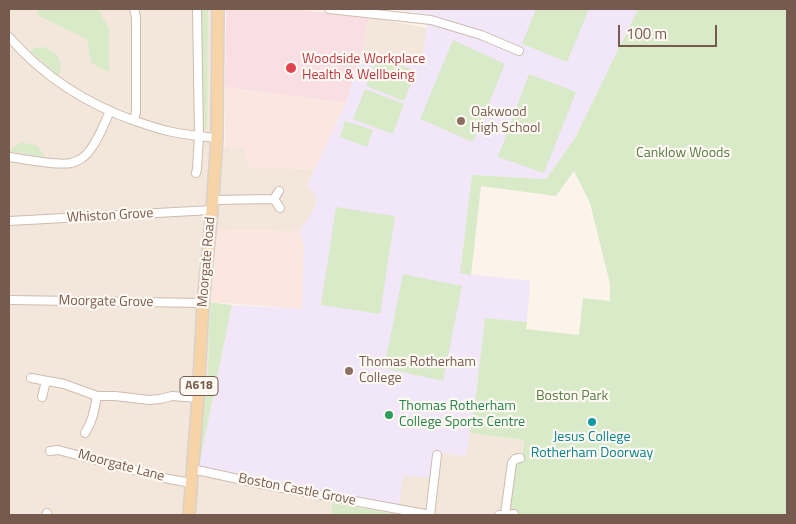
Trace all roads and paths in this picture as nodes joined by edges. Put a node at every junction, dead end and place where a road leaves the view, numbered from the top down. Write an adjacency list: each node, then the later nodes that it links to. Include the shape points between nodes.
1 (134, 9): 8 (street)
2 (197, 9): 9 (street)
3 (218, 9): 10 (main road, Moorgate Road / A618)
4 (330, 9): 6 (street, via 431,20)
5 (9, 37): 7 (street, via 48,75)
6 (519, 51)
7 (110, 111): 8 (street); 11 (street, via 90,150 76,161 56,163)
8 (134, 120): 9 (street, via 167,131)
9 (199, 136): 10 (street); 12 (street)
10 (217, 138): 15 (main road, Moorgate Road / A618)
11 (9, 157)
12 (196, 173)
13 (279, 191): 14 (street)
14 (274, 199): 15 (street, Whiston Grove); 16 (street)
15 (213, 205): 17 (street, Whiston Grove); 19 (main road, Moorgate Road / A618)
16 (280, 208)
17 (9, 221)
18 (9, 300): 19 (street, Moorgate Grove)
19 (203, 303): 24 (main road, Moorgate Road / A618)
20 (31, 378): 21 (street)
21 (46, 381): 22 (street); 23 (street)
22 (96, 396): 24 (street, via 149,400 172,396); 25 (street, via 94,413)
23 (42, 397)
24 (198, 398): 29 (main road, Moorgate Road / A618)
25 (85, 433)
26 (50, 451): 30 (street, Moorgate Lane, via 58,450)
27 (437, 455): 33 (street)
28 (520, 458): 34 (street, via 512,463)
29 (192, 469): 30 (main road, Moorgate Road / A618); 33 (street, Boston Castle Grove)
30 (191, 483): 32 (main road, Moorgate Road / A618)
31 (514, 514): 34 (street)
32 (189, 515)
33 (431, 515)
34 (502, 515)

